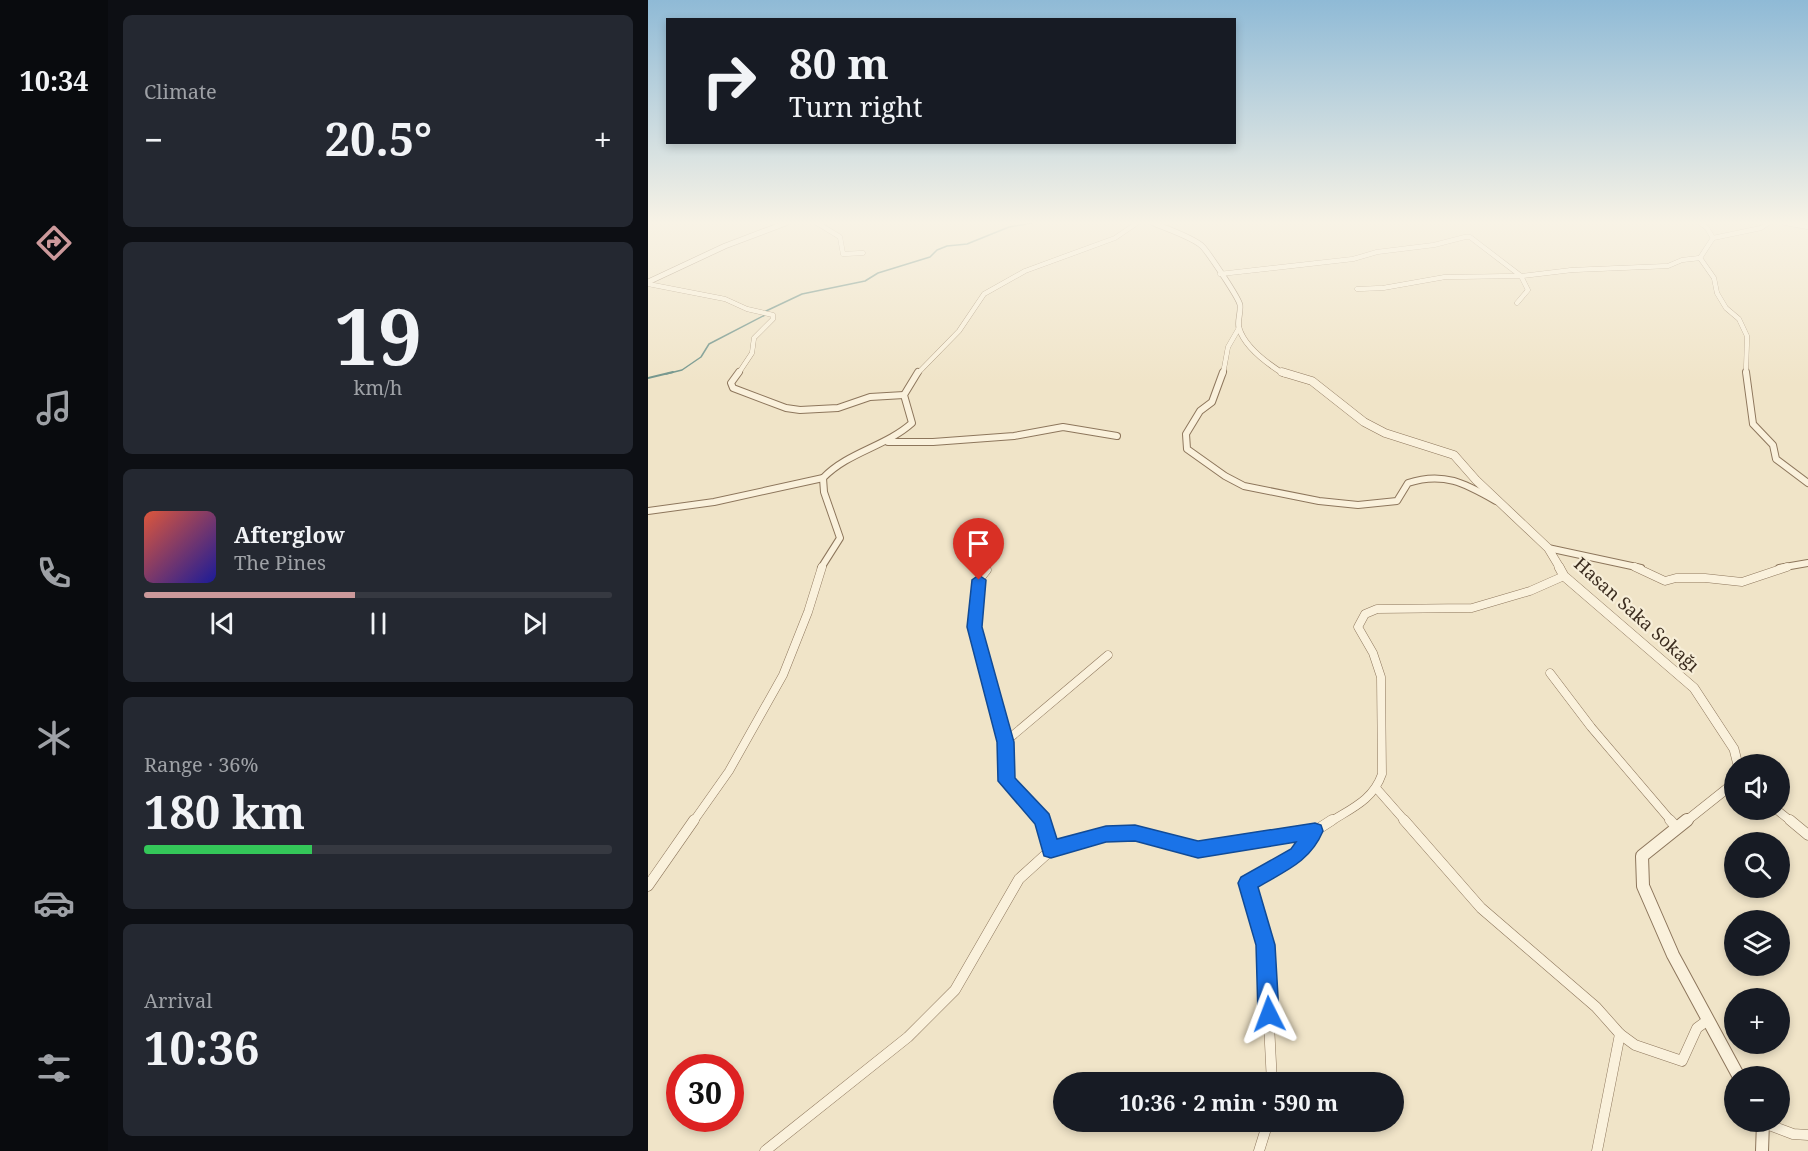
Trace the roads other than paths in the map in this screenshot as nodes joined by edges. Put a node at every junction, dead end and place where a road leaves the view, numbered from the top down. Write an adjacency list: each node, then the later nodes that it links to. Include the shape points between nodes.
1 (665, 277): 7 (street)
2 (1014, 277): 11 (street, via 981,297 959,331 914,377)
3 (1222, 277): 10 (street, via 1240,305)
4 (1467, 277): 8 (street)
5 (1522, 277): 9 (street, via 1528,290)
6 (1713, 277): 15 (street, via 1717,293 1739,319 1747,336 1746,372 1753,424 1773,445 1776,459)
7 (649, 285): 11 (street, via 725,299 773,315 754,338 752,353 731,383 733,388 800,410 838,408 870,397)
8 (1357, 289)
9 (1516, 303)
10 (1239, 328): 16 (street, Hasan Saka Sokağı, via 1267,363 1285,374 1312,381 1364,422 1454,455); 16 (street, via 1228,346 1225,368 1212,402 1200,411 1186,434 1187,449 1225,476 1245,486 1358,505 1397,501 1404,487 1417,480 1444,479 1463,482)
11 (904, 395): 13 (street, via 912,423)
12 (1117, 436): 13 (street, via 1063,427 1014,436)
13 (888, 442): 14 (street, via 832,466)
14 (823, 478): 17 (street, via 745,497); 33 (street, via 840,538 819,572 783,675 729,771)
15 (1808, 483)
16 (1504, 506): 18 (street, Hasan Saka Sokağı)
17 (648, 511)
18 (1548, 548): 19 (street, via 1640,568 1665,581 1705,578 1742,582 1776,569); 21 (street, Hasan Saka Sokağı)
19 (1808, 563)
20 (987, 570): 24 (street, via 979,580 975,627)
21 (1564, 576): 25 (street, Hasan Saka Sokağı, via 1694,688); 26 (street, via 1472,608 1377,609 1365,614 1358,627 1381,677 1382,774)
22 (1108, 655): 24 (street)
23 (1550, 672): 29 (street)
24 (1005, 742): 32 (street, via 1007,781 1043,819)
25 (1735, 754)
26 (1377, 789): 30 (street); 35 (street, via 1481,908 1596,1007)
27 (1724, 791): 29 (street)
28 (1789, 820): 31 (street)
29 (1677, 828): 34 (street, via 1642,856 1643,885 1672,955)
30 (1315, 831): 32 (street, via 1198,849 1135,833 1106,834); 37 (street, via 1298,855 1247,883 1265,945)
31 (1808, 835)
32 (1051, 850): 42 (street, via 1019,879 956,990 908,1037)
33 (648, 886)
34 (1708, 1020): 35 (street, via 1697,1028 1682,1061 1635,1045); 36 (street)
35 (1620, 1034): 44 (street)
36 (1733, 1066)
37 (1271, 1072)
38 (1265, 1132): 43 (street)
39 (1763, 1132): 45 (street)
40 (1788, 1132): 41 (street)
41 (1808, 1135)
42 (765, 1151)
43 (1259, 1151)
44 (1597, 1151)
45 (1762, 1151)

